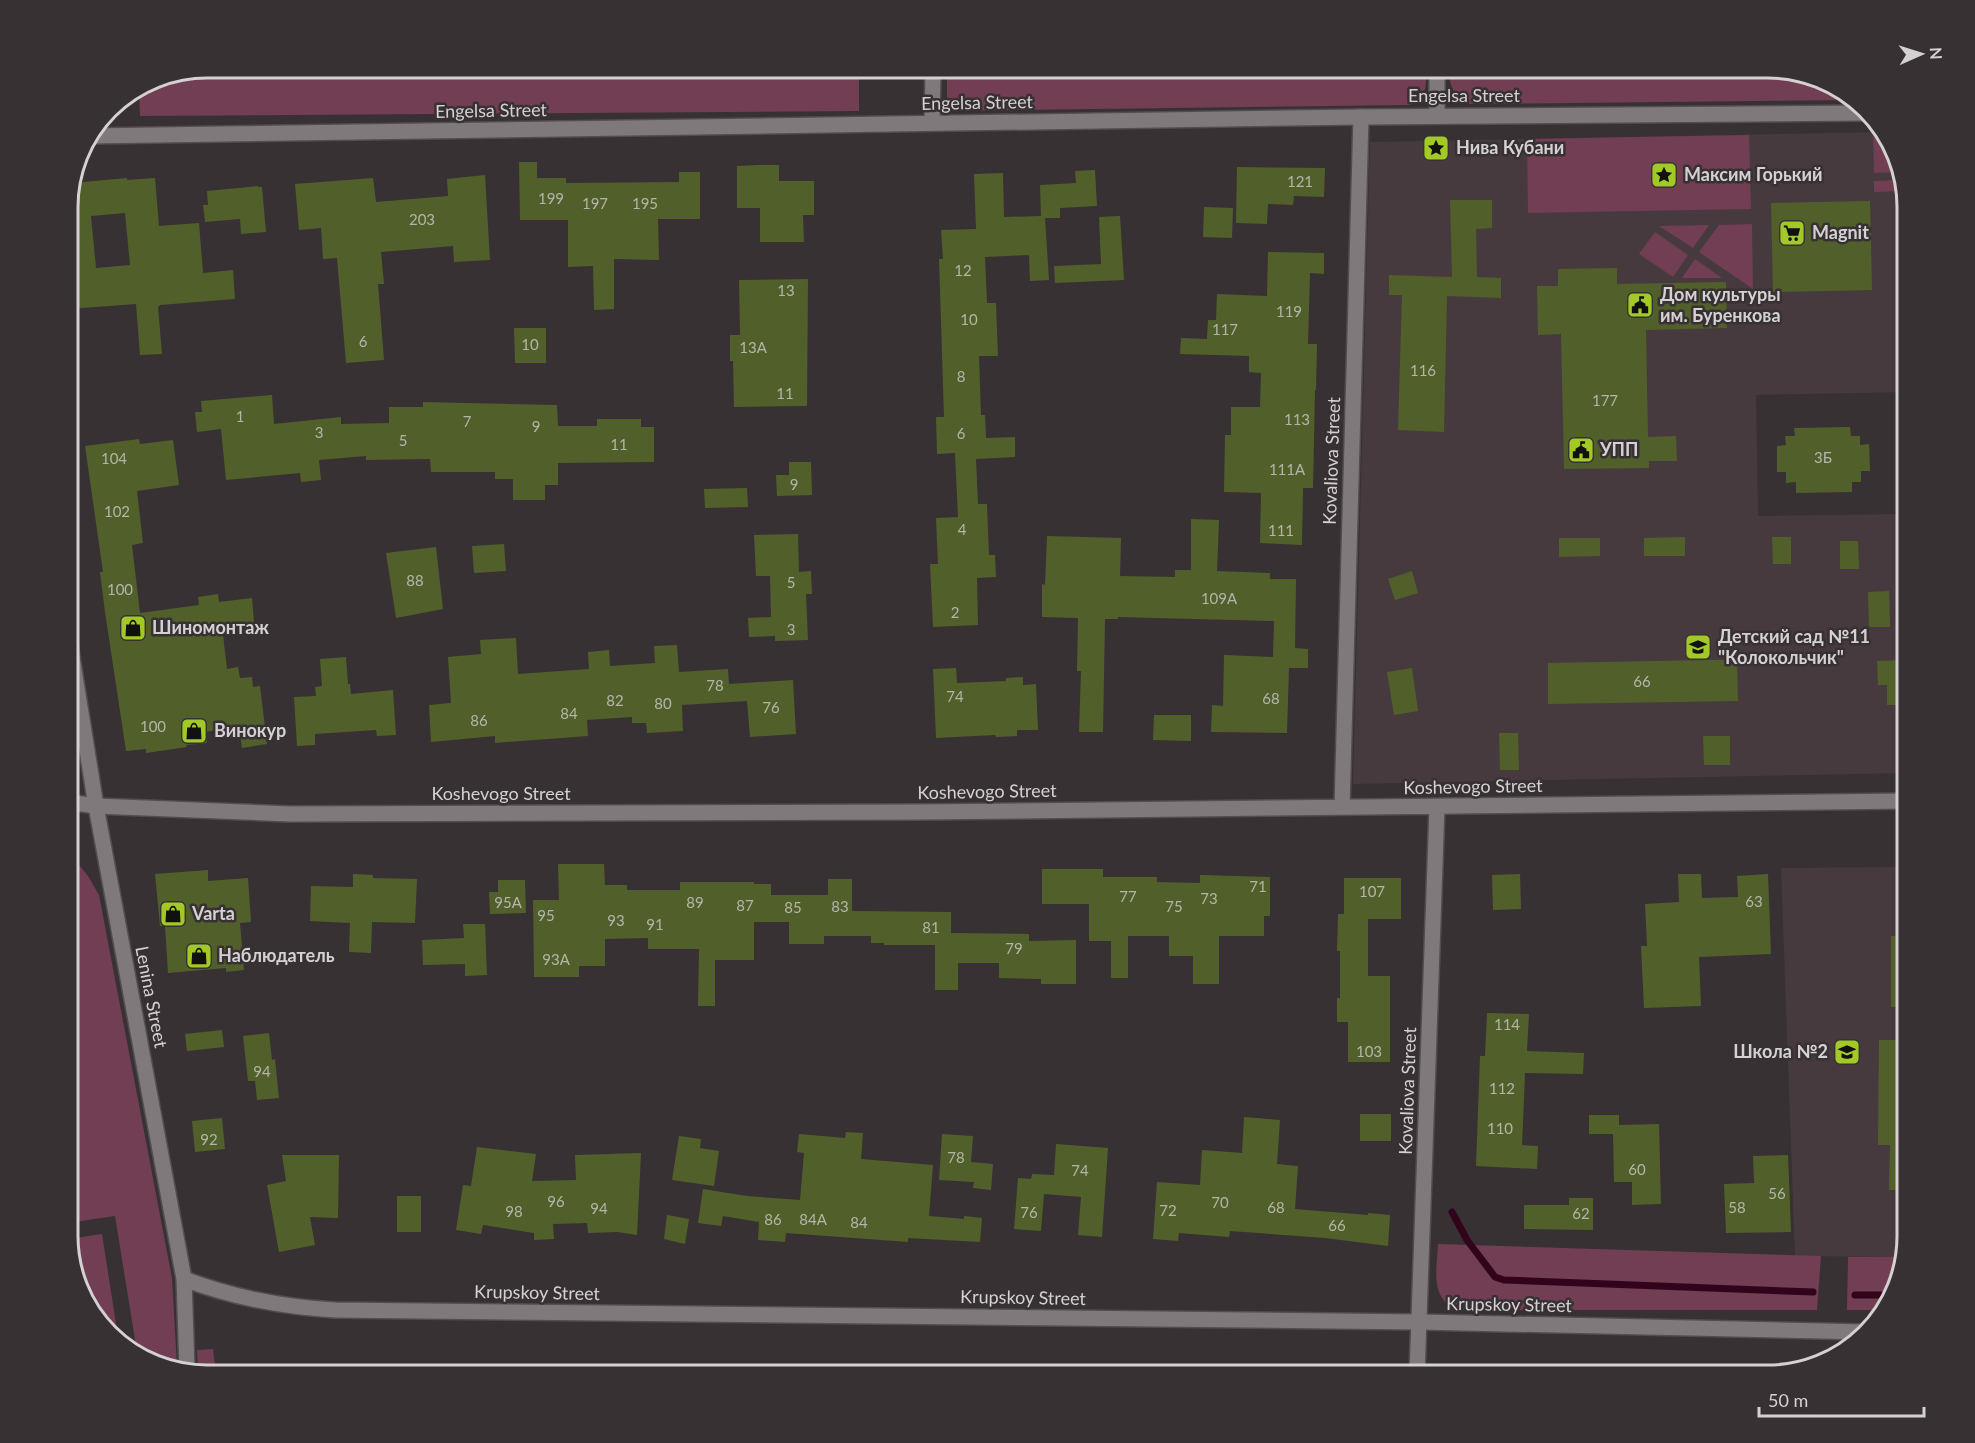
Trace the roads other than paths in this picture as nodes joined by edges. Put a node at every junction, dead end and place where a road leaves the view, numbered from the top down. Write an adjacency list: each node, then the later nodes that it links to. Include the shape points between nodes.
1 (933, 78): 6 (street)
2 (1437, 78): 4 (street)
3 (1856, 113): 4 (street, Engelsa Street)
4 (1437, 116): 5 (street, Engelsa Street)
5 (1361, 117): 6 (street, Engelsa Street); 12 (street, Kovaliova Street)
6 (932, 123): 7 (street, Engelsa Street)
7 (99, 136)
8 (78, 694): 11 (street, Lenina Street)
9 (1897, 801): 13 (street, Koshevogo Street)
10 (78, 803): 11 (street, Koshevogo Street)
11 (96, 806): 12 (street, Koshevogo Street, via 290,814); 14 (street, Lenina Street)
12 (1342, 807): 13 (street, Koshevogo Street)
13 (1437, 807): 15 (street, Kovaliova Street)
14 (184, 1279): 15 (street, Krupskoy Street, via 241,1297 335,1310); 17 (street, Lenina Street)
15 (1420, 1322): 16 (street, Krupskoy Street); 18 (street, Kovaliova Street)
16 (1854, 1332)
17 (187, 1364)
18 (1418, 1365)

